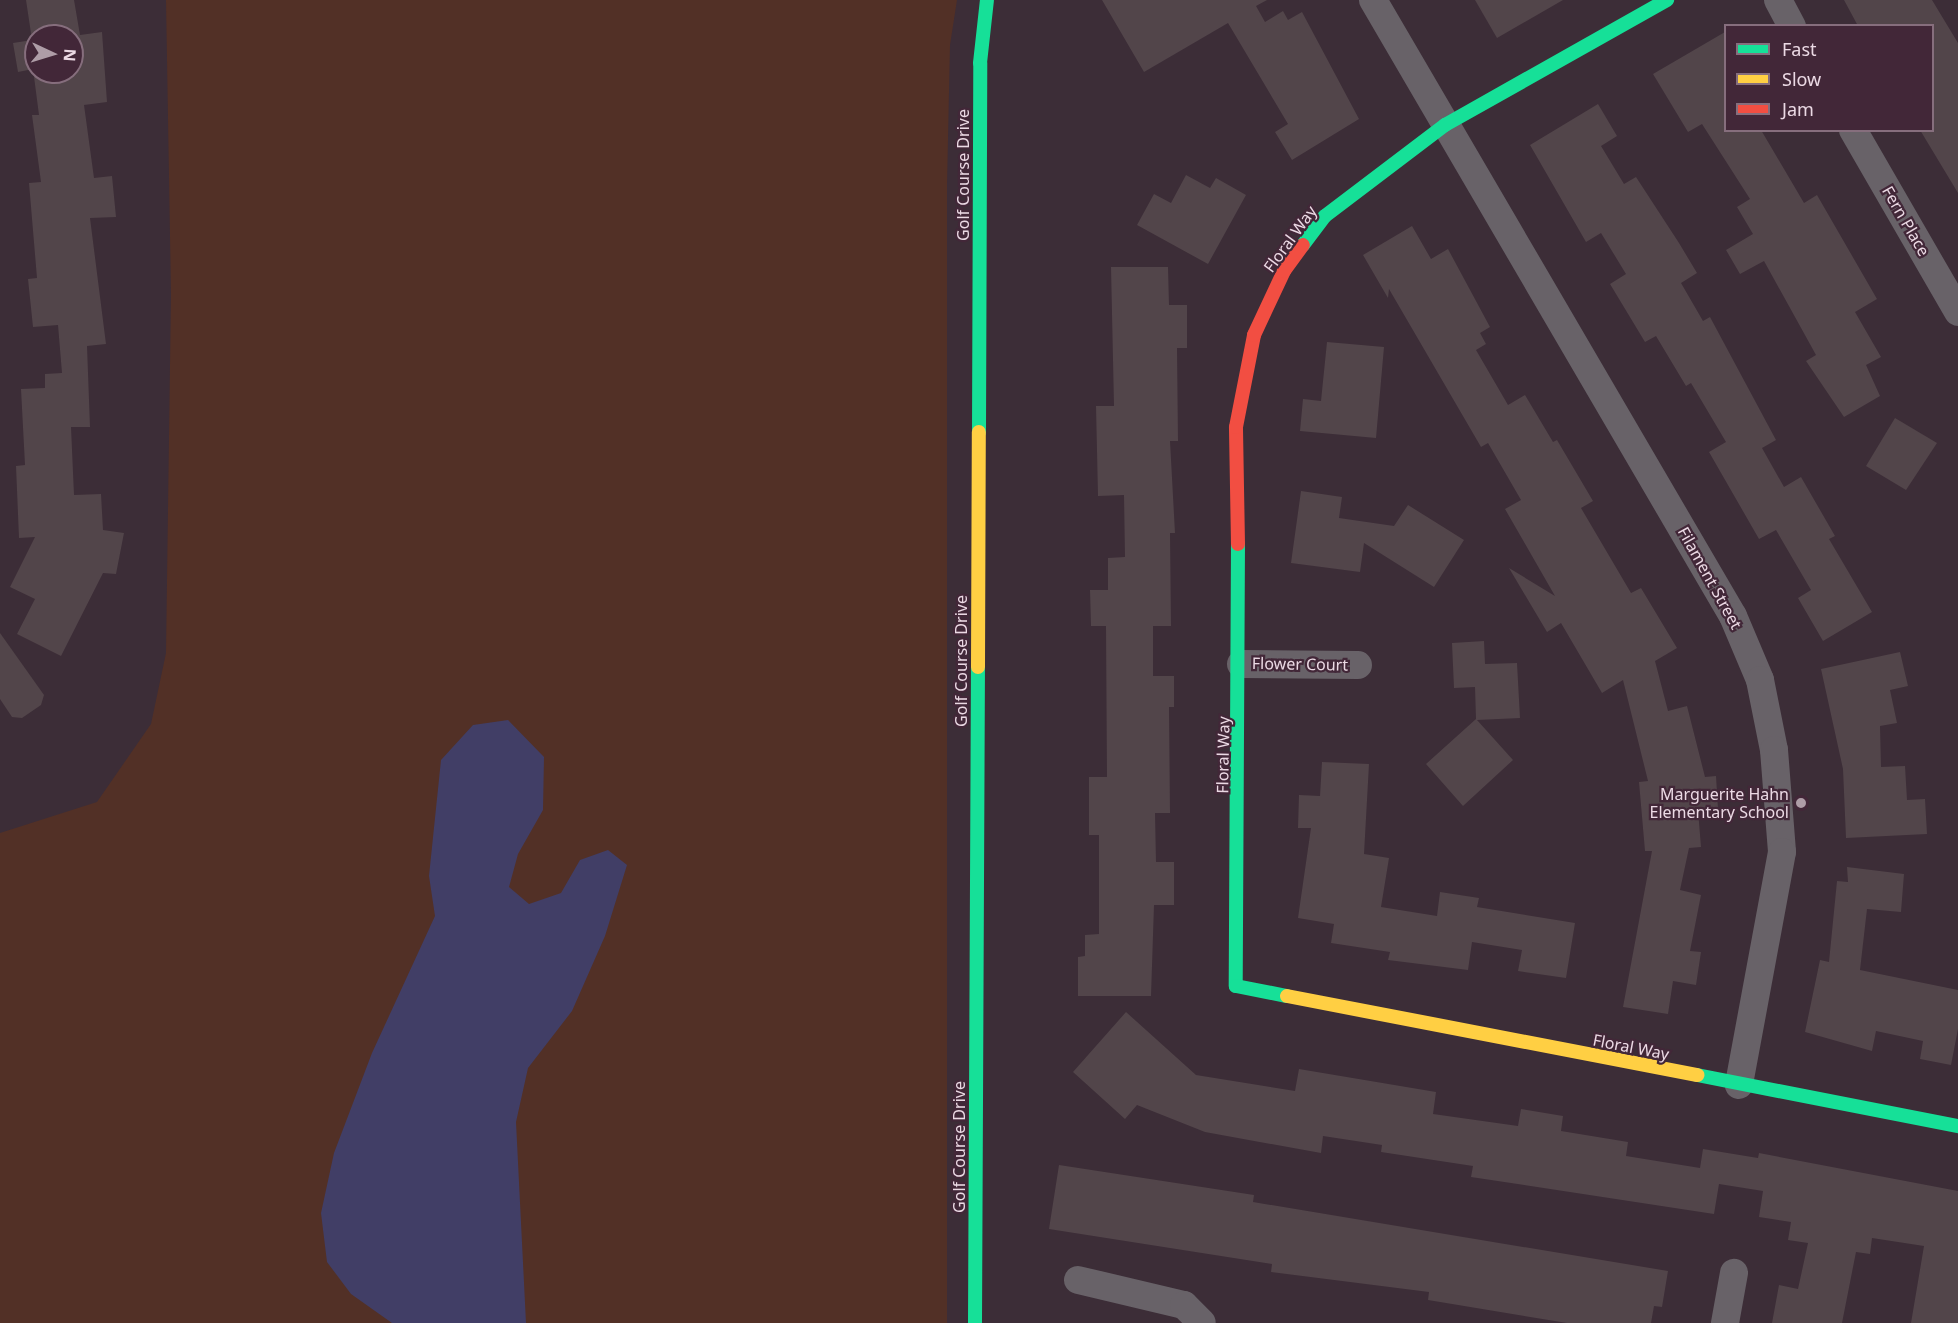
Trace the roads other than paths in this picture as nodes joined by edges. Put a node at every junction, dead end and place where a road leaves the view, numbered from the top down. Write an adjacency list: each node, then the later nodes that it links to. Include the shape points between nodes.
1 (987, 0): 15 (street, Golf Course Drive, via 980,63)
2 (1373, 0): 6 (street, Filament Street)
3 (1666, 0): 6 (street, Floral Way)
4 (1778, 0): 5 (street)
5 (1791, 24)
6 (1445, 125): 9 (street, Floral Way, via 1325,216 1284,271 1254,335 1236,427); 11 (street, Filament Street, via 1733,616 1760,680 1774,750 1782,852)
7 (1854, 132): 8 (street, Fern Place)
8 (1958, 312)
9 (1241, 664): 10 (street, Flower Court); 11 (street, Floral Way, via 1236,986)
10 (1358, 665)
11 (1739, 1085): 12 (street, Floral Way)
12 (1958, 1126)
13 (1734, 1273): 17 (street)
14 (1078, 1280): 16 (street, via 1184,1305)
15 (975, 1323)
16 (1202, 1323)
17 (1725, 1323)

